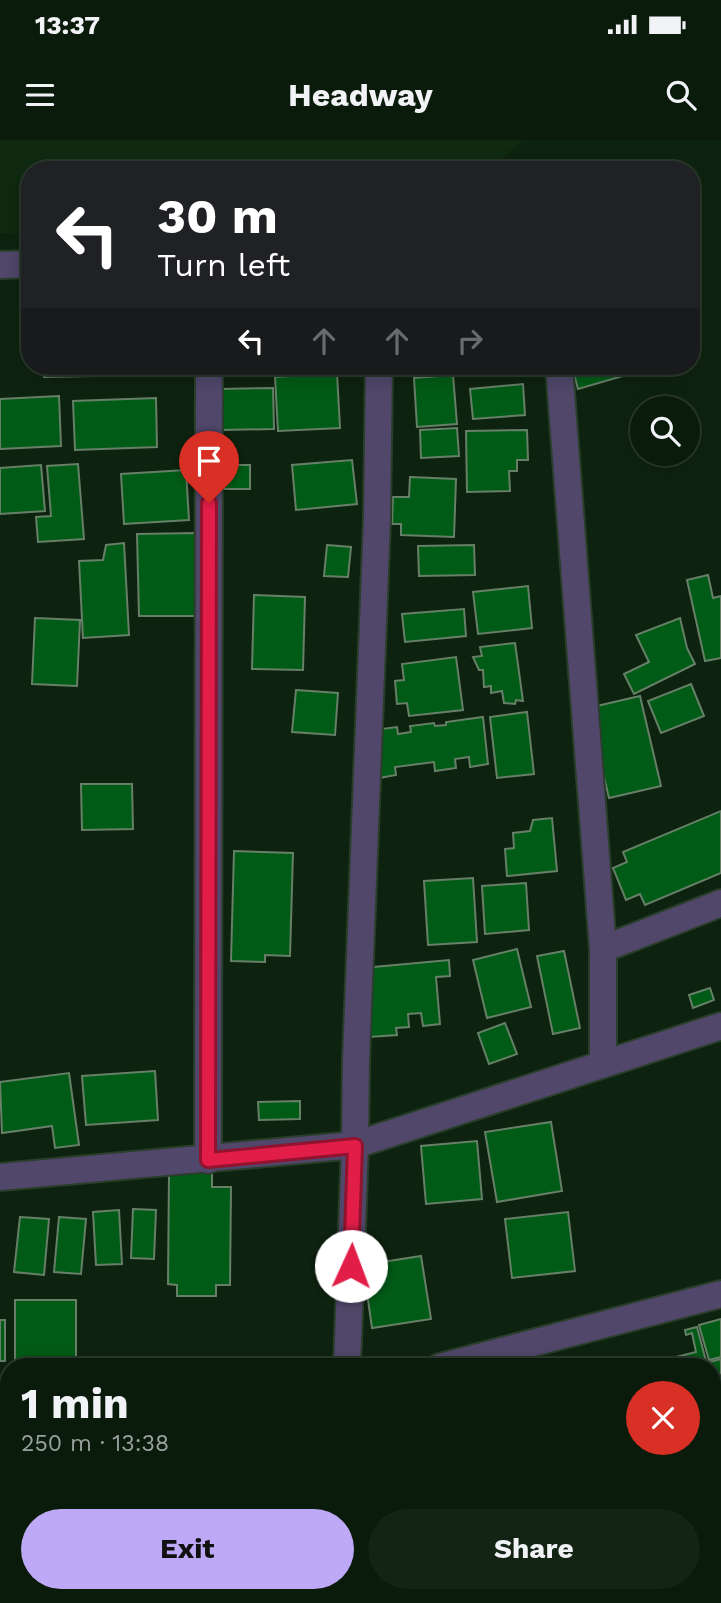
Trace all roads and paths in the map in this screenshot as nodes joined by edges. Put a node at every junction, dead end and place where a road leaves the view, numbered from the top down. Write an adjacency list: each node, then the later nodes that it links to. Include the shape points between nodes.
1 (21, 264): 2 (street)
2 (0, 265)
3 (209, 375): 11 (street)
4 (379, 375): 10 (street)
5 (560, 375): 7 (street)
6 (721, 903): 7 (street)
7 (603, 949): 9 (street)
8 (721, 1026): 9 (street)
9 (603, 1064): 10 (street)
10 (355, 1146): 11 (street); 14 (street)
11 (208, 1160): 12 (street)
12 (0, 1177)
13 (721, 1294): 15 (street)
14 (347, 1358)
15 (475, 1358)

